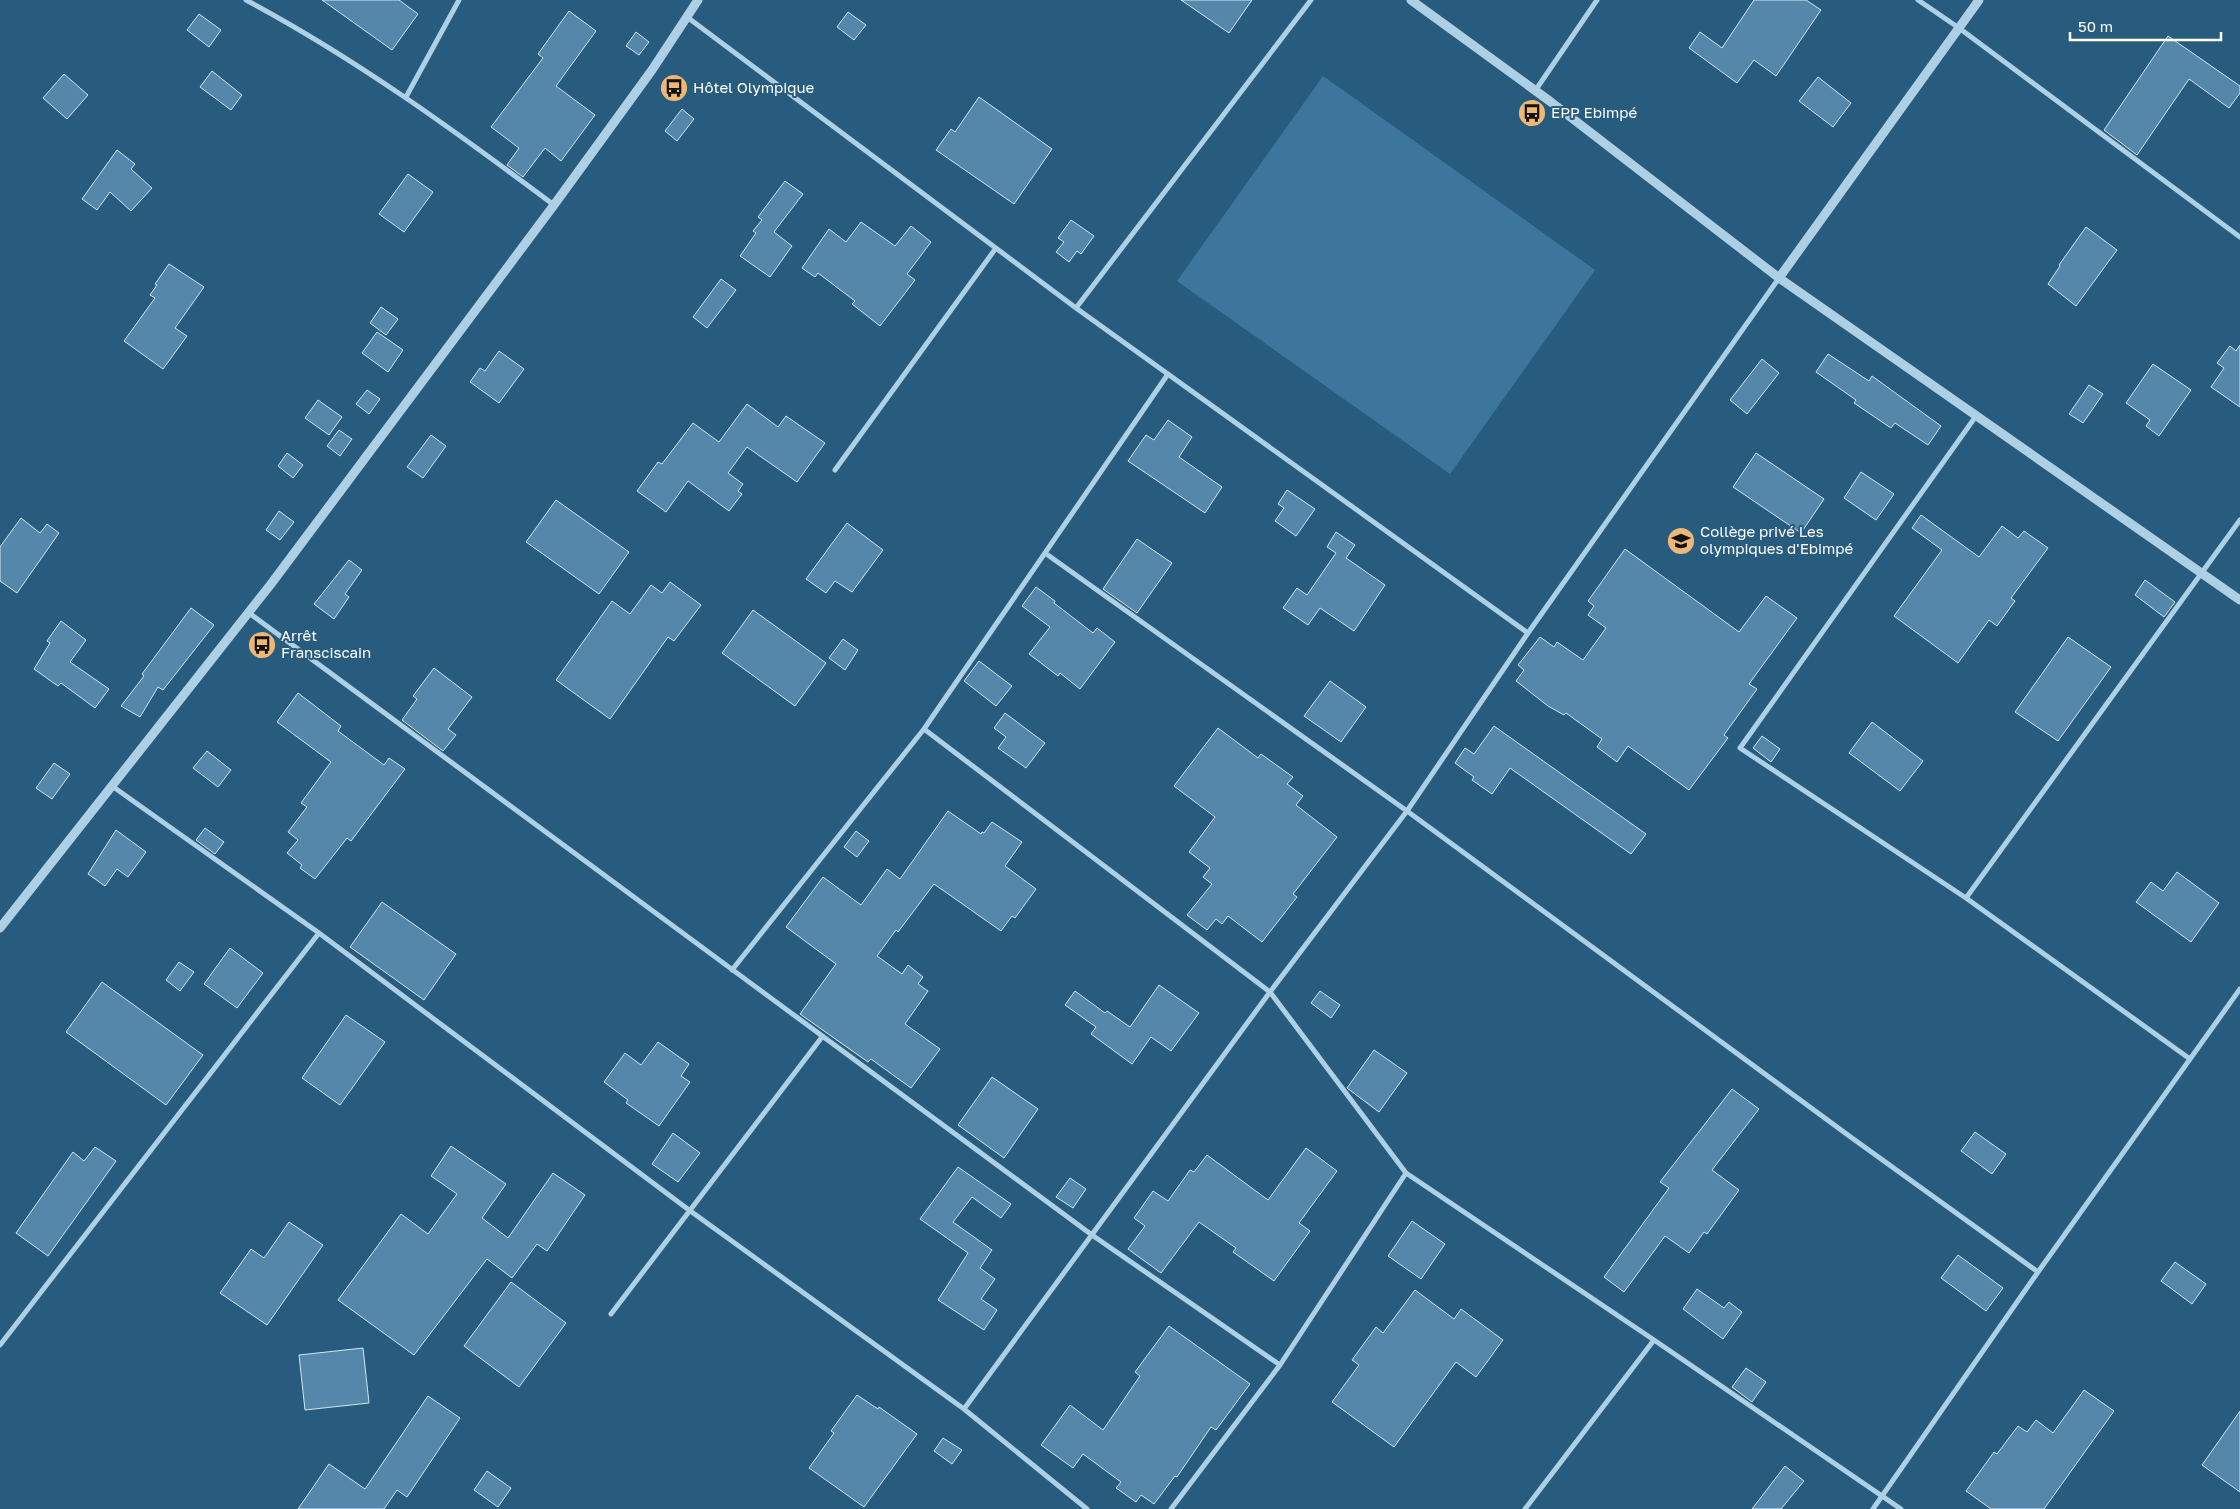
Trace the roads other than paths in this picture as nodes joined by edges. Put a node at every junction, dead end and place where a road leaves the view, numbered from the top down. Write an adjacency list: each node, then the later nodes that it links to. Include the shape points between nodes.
1 (246, 0): 12 (street, via 290,23)
2 (459, 0): 12 (street)
3 (698, 0): 9 (street)
4 (1311, 0): 17 (street)
5 (1411, 0): 11 (street)
6 (1597, 0): 11 (street)
7 (1918, 0): 10 (street)
8 (1979, 0): 10 (street)
9 (686, 17): 13 (street, via 652,70); 15 (street)
10 (1958, 28): 14 (street); 16 (street)
11 (1535, 90): 16 (street)
12 (406, 97): 13 (street)
13 (554, 205): 25 (street)
14 (2240, 237)
15 (996, 248): 17 (street); 20 (street)
16 (1779, 278): 19 (street); 26 (street)
17 (1076, 308): 18 (street)
18 (1168, 374): 22 (street); 26 (street)
19 (1976, 416): 23 (street); 30 (street, via 1740,748)
20 (835, 470)
21 (2240, 520): 23 (street)
22 (1045, 553): 27 (street); 29 (street)
23 (2201, 573): 24 (street); 30 (street)
24 (2240, 600)
25 (250, 613): 28 (street); 33 (street)
26 (1528, 633): 29 (street)
27 (924, 729): 33 (street); 35 (street)
28 (112, 786): 31 (street); 32 (street)
29 (1407, 811): 35 (street); 41 (street)
30 (1966, 898): 37 (street)
31 (0, 928)
32 (319, 933): 39 (street); 44 (street)
33 (732, 970): 36 (street)
34 (2240, 989): 37 (street)
35 (1270, 992): 38 (street); 40 (street)
36 (822, 1037): 39 (street); 40 (street)
37 (2190, 1059): 41 (street)
38 (1406, 1173): 43 (street); 45 (street)
39 (689, 1210): 42 (street); 46 (street)
40 (1092, 1235): 45 (street); 46 (street)
41 (2038, 1272): 47 (street)
42 (611, 1314)
43 (1654, 1340): 47 (street); 50 (street)
44 (0, 1345)
45 (1280, 1365): 49 (street)
46 (964, 1409): 48 (street)
47 (1883, 1495): 51 (street); 52 (street)
48 (1087, 1509)
49 (1171, 1509)
50 (1525, 1509)
51 (1873, 1509)
52 (1901, 1509)

